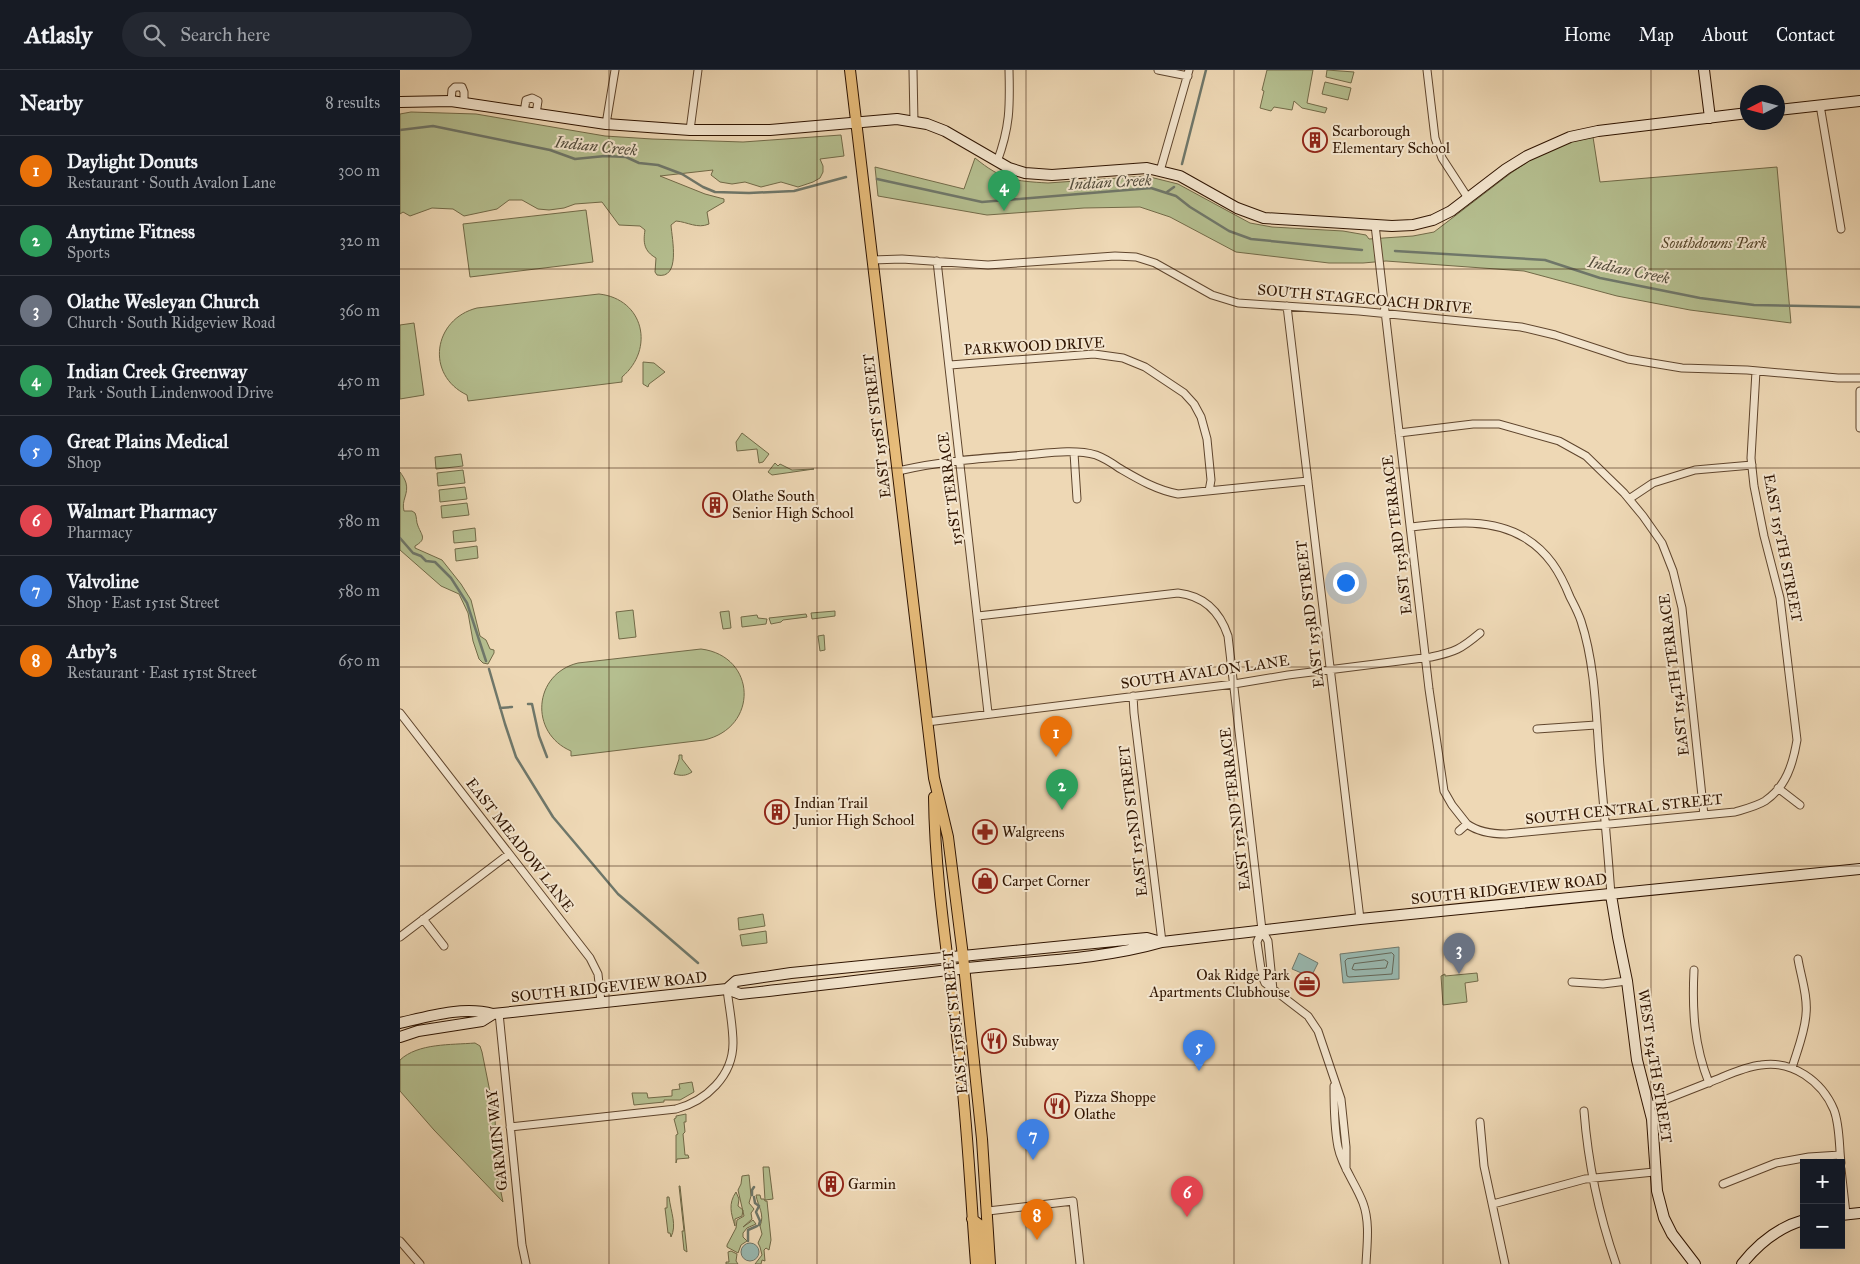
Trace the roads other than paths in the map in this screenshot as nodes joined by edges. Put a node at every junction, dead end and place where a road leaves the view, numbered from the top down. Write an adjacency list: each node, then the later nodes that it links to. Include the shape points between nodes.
1 (615, 70): 22 (street)
2 (698, 70): 23 (street)
3 (850, 70): 20 (main road, EAST 151ST STREET)
4 (913, 70): 21 (street)
5 (1009, 70): 24 (street, via 1008,124)
6 (1158, 70): 9 (street)
7 (1427, 70): 26 (street, via 1435,138 1450,172)
8 (1704, 70): 19 (street)
9 (1188, 73): 25 (street)
10 (451, 101): 12 (street); 13 (street); 13 (street, via 452,90 459,86 464,92)
11 (1860, 101): 14 (street)
12 (400, 102)
13 (464, 103): 16 (street)
14 (1820, 106): 15 (street); 28 (street)
15 (1785, 109)
16 (524, 112): 17 (street); 17 (street, via 526,100 532,98 538,101)
17 (536, 114): 22 (street)
18 (1740, 114): 19 (street)
19 (1710, 118): 26 (street, via 1570,137 1527,156)
20 (856, 122): 21 (street, via 897,119); 23 (street, via 770,130); 29 (main road, EAST 151ST STREET)
21 (914, 122): 24 (street, via 960,138)
22 (606, 124): 23 (street)
23 (690, 130)
24 (997, 162): 25 (street, via 1040,175 1138,168)
25 (1160, 171): 27 (street, via 1180,176 1237,208 1264,218)
26 (1468, 198): 27 (street, via 1433,220 1413,225)
27 (1375, 225): 32 (street, EAST 153RD TERRACE)
28 (1841, 229)
29 (872, 260): 30 (street, SOUTH STAGECOACH DRIVE); 42 (main road, EAST 151ST STREET)
30 (937, 261): 31 (street, SOUTH STAGECOACH DRIVE, via 988,265 1129,256 1163,266 1223,299); 33 (street, 151ST TERRACE)
31 (1287, 306): 32 (street, SOUTH STAGECOACH DRIVE); 43 (street, EAST 153RD STREET)
32 (1385, 314): 34 (street, SOUTH STAGECOACH DRIVE, via 1521,327 1657,365); 38 (street, EAST 153RD TERRACE)
33 (950, 365): 40 (street, 151ST TERRACE); 44 (street, PARKWOOD DRIVE, via 1094,354 1123,358 1145,367 1184,392 1201,417 1207,440)
34 (1756, 371): 35 (street, SOUTH STAGECOACH DRIVE); 41 (street, EAST 155TH STREET)
35 (1860, 378)
36 (1860, 391): 37 (street)
37 (1860, 428)
38 (1399, 433): 46 (street, EAST 154TH TERRACE, via 1473,424 1500,424 1525,431 1559,441 1586,456); 47 (street, EAST 153RD TERRACE)
39 (1074, 453): 40 (street); 44 (street, via 1103,458 1165,492); 45 (street)
40 (961, 461): 42 (street); 48 (street, 151ST TERRACE)
41 (1752, 465): 46 (street, via 1695,470 1653,483); 60 (street, EAST 155TH STREET, via 1759,511 1780,598 1796,740 1794,761 1786,780)
42 (898, 470): 56 (main road, EAST 151ST STREET)
43 (1308, 481): 44 (street); 51 (street, EAST 153RD STREET)
44 (1209, 491)
45 (1077, 499)
46 (1629, 499): 62 (street, EAST 154TH TERRACE, via 1662,543 1682,608)
47 (1411, 528): 50 (street, EAST 153RD TERRACE); 57 (street, via 1487,523 1524,537 1540,548 1563,580 1581,619 1591,667)
48 (978, 616): 52 (street, EAST 152ND TERRACE, via 1171,593 1187,594 1206,602 1222,619 1228,636); 55 (street, 151ST TERRACE)
49 (1480, 633): 50 (street, SOUTH AVALON LANE, via 1452,653)
50 (1426, 658): 51 (street, SOUTH AVALON LANE); 63 (street, EAST 153RD TERRACE, via 1444,791)
51 (1330, 670): 52 (street, SOUTH AVALON LANE); 70 (street, EAST 153RD STREET)
52 (1234, 684): 53 (street, SOUTH AVALON LANE); 71 (street, EAST 152ND TERRACE)
53 (1134, 696): 55 (street, SOUTH AVALON LANE); 73 (street, EAST 152ND STREET)
54 (400, 713): 66 (street, EAST MEADOW LANE)
55 (988, 714): 56 (street, SOUTH AVALON LANE)
56 (927, 722): 59 (main road, EAST 151ST STREET)
57 (1596, 725): 58 (street); 64 (street)
58 (1537, 729)
59 (934, 778): 75 (main road, EAST 151ST STREET, via 948,836); 76 (main road, EAST 151ST STREET, via 934,838)
60 (1778, 788): 61 (street); 62 (street, SOUTH CENTRAL STREET, via 1764,802 1736,812)
61 (1800, 805)
62 (1704, 815): 64 (street, SOUTH CENTRAL STREET)
63 (1466, 824): 64 (street, SOUTH CENTRAL STREET, via 1478,830 1506,834); 65 (street)
64 (1605, 825): 68 (street)
65 (1459, 831)
66 (509, 854): 69 (street); 84 (street, EAST MEADOW LANE, via 590,958 598,974)
67 (1860, 869): 68 (street, SOUTH RIDGEVIEW ROAD)
68 (1611, 894): 70 (street, SOUTH RIDGEVIEW ROAD); 81 (street, WEST 154TH STREET)
69 (423, 919): 72 (street); 74 (street)
70 (1360, 920): 71 (street, SOUTH RIDGEVIEW ROAD)
71 (1262, 930): 73 (street, SOUTH RIDGEVIEW ROAD); 112 (street, EAST 152ND TERRACE, via 1257,942 1265,983 1314,1023 1341,1100 1346,1169 1365,1210)
72 (400, 937)
73 (1162, 942): 75 (street, SOUTH RIDGEVIEW ROAD, via 1147,938); 78 (street, SOUTH RIDGEVIEW ROAD, via 1066,959)
74 (444, 946)
75 (963, 956): 76 (street, SOUTH RIDGEVIEW ROAD); 78 (main road, EAST 151ST STREET)
76 (948, 958): 80 (main road, EAST 151ST STREET); 83 (street, SOUTH RIDGEVIEW ROAD, via 736,980)
77 (1798, 959): 88 (street, via 1806,1012)
78 (965, 969): 80 (street, SOUTH RIDGEVIEW ROAD); 100 (main road, EAST 151ST STREET)
79 (1694, 970): 89 (street, via 1692,1008 1695,1035)
80 (949, 971): 83 (street, SOUTH RIDGEVIEW ROAD, via 740,994); 90 (main road, EAST 151ST STREET)
81 (1627, 981): 82 (street, WEST 154TH STREET, via 1602,984); 91 (street, WEST 154TH STREET, via 1637,1060)
82 (1572, 982)
83 (727, 989): 84 (street, SOUTH RIDGEVIEW ROAD); 94 (street, via 733,1044 730,1063 719,1081 696,1102 676,1108)
84 (601, 1002): 85 (street, SOUTH RIDGEVIEW ROAD)
85 (496, 1013): 86 (street, SOUTH RIDGEVIEW ROAD, via 479,1010 448,1013); 87 (street, SOUTH RIDGEVIEW ROAD, via 482,1021); 94 (street, GARMIN WAY)
86 (400, 1023)
87 (400, 1037)
88 (1792, 1068): 89 (street, via 1762,1064); 95 (street, via 1818,1085 1830,1103 1837,1125)
89 (1709, 1083): 91 (street)
90 (964, 1099): 100 (main road, via 971,1116 977,1191); 103 (main road, EAST 151ST STREET)
91 (1649, 1106): 96 (street, WEST 154TH STREET)
92 (1584, 1111): 97 (street)
93 (1480, 1122): 99 (street, via 1484,1166)
94 (510, 1127): 107 (street, GARMIN WAY)
95 (1840, 1159): 98 (street, via 1809,1157 1776,1164)
96 (1654, 1172): 97 (street); 115 (street, WEST 154TH STREET, via 1664,1218)
97 (1594, 1178): 99 (street); 114 (street)
98 (1723, 1184)
99 (1493, 1204): 113 (street)
100 (988, 1211): 110 (main road, EAST 151ST STREET); 111 (street, via 1073,1201)
101 (1860, 1213): 102 (street)
102 (1845, 1214)
103 (972, 1219): 108 (main road, EAST 151ST STREET); 109 (main road, via 981,1226)
104 (1800, 1221): 116 (street, via 1772,1236)
105 (400, 1241): 106 (street)
106 (420, 1264)
107 (526, 1264)
108 (976, 1264)
109 (983, 1264)
110 (990, 1264)
111 (1080, 1264)
112 (1366, 1264)
113 (1505, 1264)
114 (1616, 1264)
115 (1695, 1264)
116 (1742, 1264)

